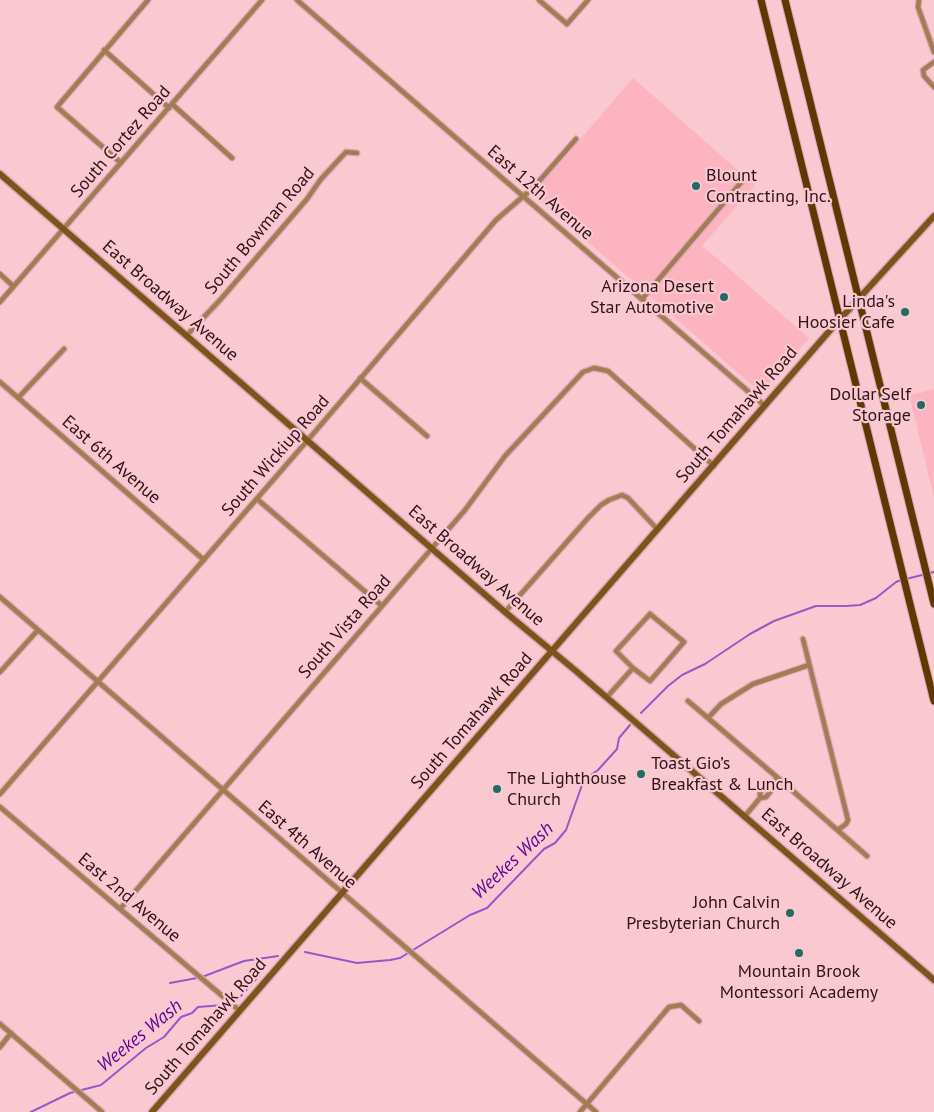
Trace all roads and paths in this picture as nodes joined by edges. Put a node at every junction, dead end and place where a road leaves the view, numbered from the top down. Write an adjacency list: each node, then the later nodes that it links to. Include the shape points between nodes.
1 (148, 0): 9 (street)
2 (262, 0): 13 (street, South Cortez Road)
3 (297, 0): 20 (street, East 12th Avenue)
4 (539, 0): 5 (street, via 568,24)
5 (588, 0)
6 (761, 0): 28 (main road)
7 (785, 0): 26 (main road)
8 (919, 0): 10 (street, via 918,7)
9 (104, 50): 13 (street); 17 (street, via 57,107)
10 (934, 52)
11 (934, 62): 12 (street, via 923,70)
12 (934, 87)
13 (170, 106): 16 (street); 17 (street, South Cortez Road)
14 (576, 139): 20 (street, South Wickiup Road)
15 (357, 153): 29 (street, South Bowman Road, via 346,152)
16 (232, 158)
17 (121, 163): 22 (street, South Cortez Road)
18 (0, 174): 22 (main road, East Broadway Avenue)
19 (744, 179): 25 (street)
20 (523, 196): 25 (street, East 12th Avenue); 31 (street, South Wickiup Road, via 496,220)
21 (934, 216): 26 (main road, South Tomahawk Road)
22 (63, 229): 24 (street, South Cortez Road); 29 (main road, East Broadway Avenue)
23 (0, 274): 24 (street)
24 (14, 286): 27 (street, South Cortez Road)
25 (642, 299): 34 (street, East 12th Avenue)
26 (859, 299): 28 (main road, South Tomahawk Road); 43 (main road)
27 (0, 302)
28 (840, 319): 34 (main road, South Tomahawk Road); 52 (main road, via 907,591)
29 (187, 335): 36 (main road, East Broadway Avenue)
30 (64, 349): 33 (street)
31 (360, 378): 35 (street); 36 (street, South Wickiup Road)
32 (0, 382): 33 (street, East 6th Avenue)
33 (18, 398): 41 (street, East 6th Avenue)
34 (765, 406): 37 (main road, South Tomahawk Road)
35 (427, 436)
36 (308, 441): 38 (street, South Wickiup Road); 40 (main road, East Broadway Avenue)
37 (714, 466): 39 (main road, South Tomahawk Road); 40 (street, South Vista Road, via 608,371 594,368 584,372 505,456)
38 (256, 499): 41 (street, South Wickiup Road); 44 (street)
39 (658, 530): 45 (street, via 622,495 601,505); 48 (main road, South Tomahawk Road)
40 (432, 548): 44 (street, South Vista Road); 45 (main road, East Broadway Avenue)
41 (204, 560): 53 (street, South Wickiup Road)
42 (0, 597): 46 (street, East 4th Avenue)
43 (934, 604)
44 (382, 606): 59 (street, South Vista Road)
45 (505, 612): 48 (main road, East Broadway Avenue)
46 (38, 630): 51 (street); 53 (street, East 4th Avenue)
47 (803, 639): 49 (street)
48 (552, 650): 54 (main road, East Broadway Avenue); 65 (main road, South Tomahawk Road)
49 (809, 665): 57 (street, via 753,684 721,704); 63 (street, via 848,820)
50 (633, 668): 50 (street, via 650,681 684,642 650,614 616,651); 54 (street)
51 (0, 672)
52 (931, 674): 56 (main road)
53 (98, 682): 59 (street, East 4th Avenue); 60 (street, South Wickiup Road)
54 (607, 697): 62 (main road, East Broadway Avenue)
55 (688, 701): 57 (street)
56 (934, 701)
57 (708, 718): 58 (street)
58 (776, 780): 62 (street, via 774,788 766,797 760,798); 63 (street)
59 (222, 790): 65 (street, East 4th Avenue); 66 (street, South Vista Road)
60 (0, 794)
61 (0, 807): 66 (street, East 2nd Avenue)
62 (745, 816): 67 (main road, East Broadway Avenue)
63 (838, 830): 64 (street)
64 (867, 856)
65 (342, 894): 68 (main road, South Tomahawk Road); 73 (street, East 4th Avenue)
66 (120, 909): 68 (street, East 2nd Avenue)
67 (934, 980)
68 (240, 1010): 75 (main road, South Tomahawk Road)
69 (699, 1021): 73 (street, via 681,1005 670,1007)
70 (0, 1024): 71 (street)
71 (11, 1033): 72 (street); 74 (street)
72 (0, 1047)
73 (587, 1104): 76 (street); 77 (street, East 4th Avenue)
74 (102, 1112)
75 (152, 1112)
76 (580, 1112)
77 (596, 1112)

